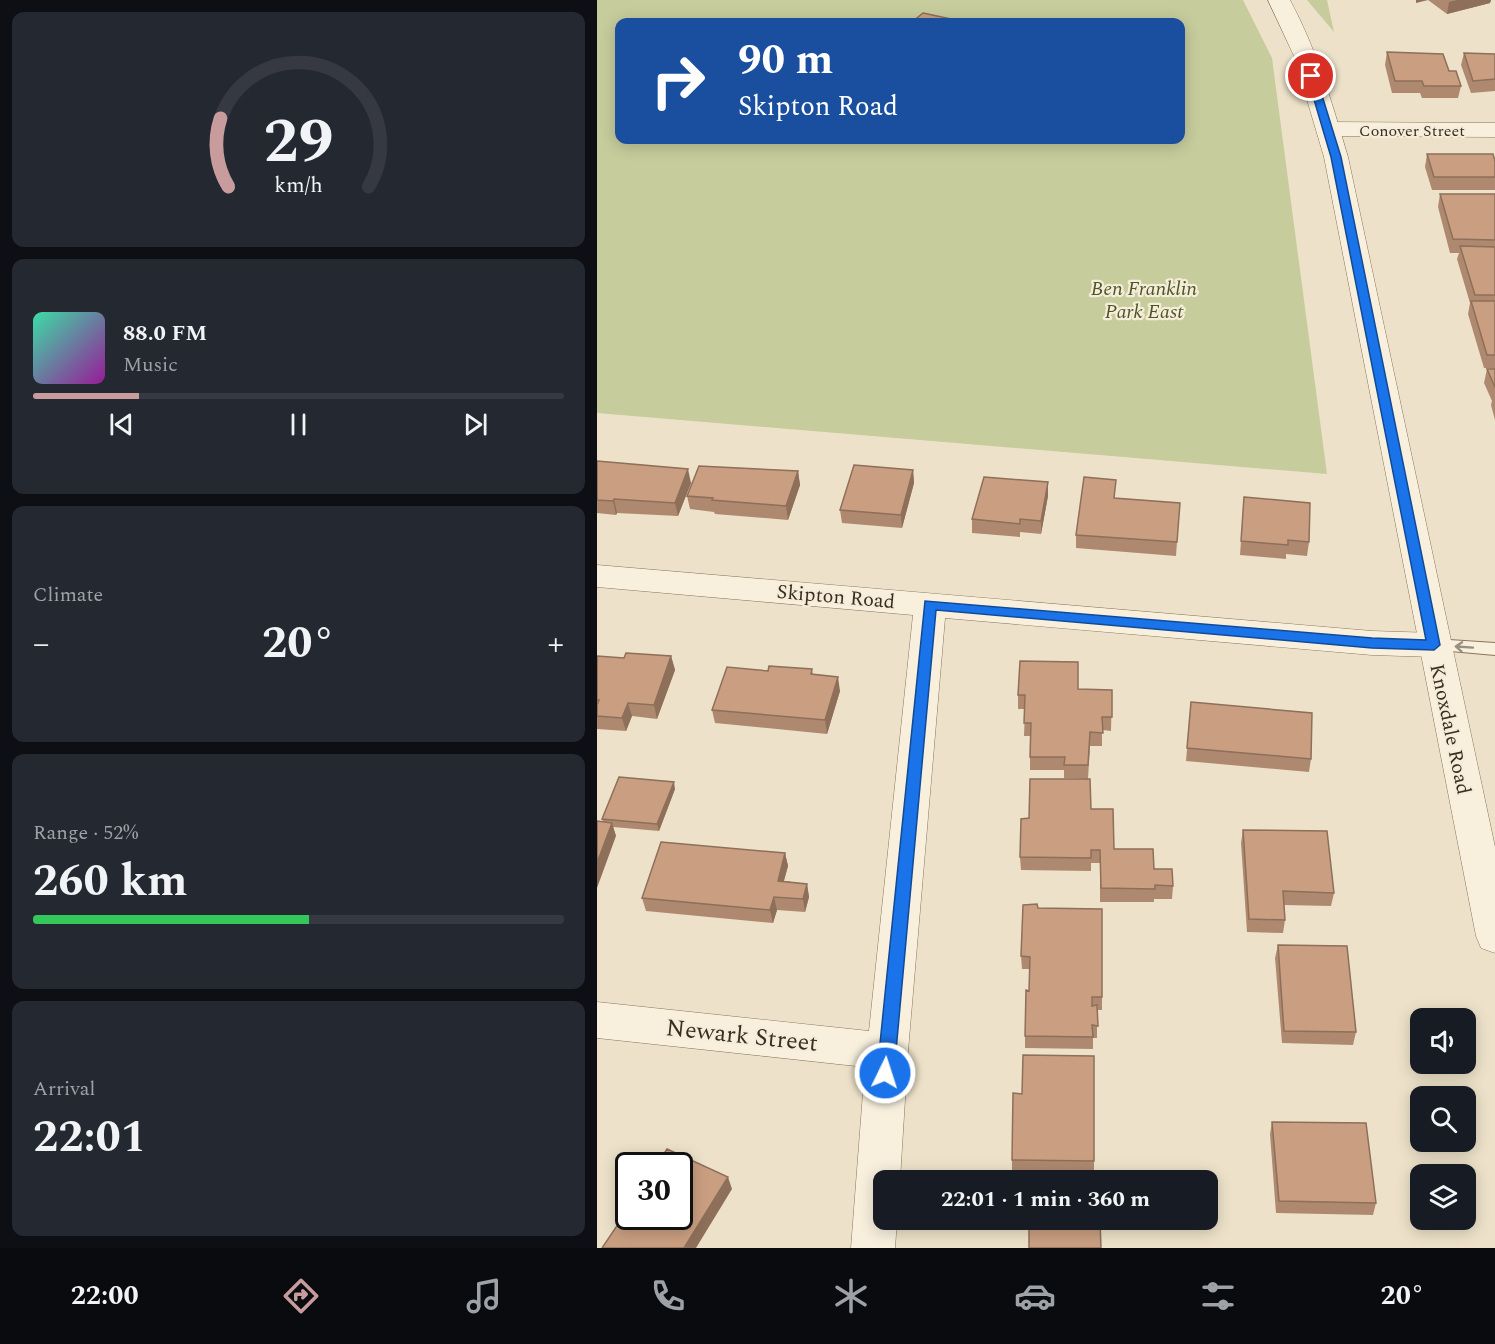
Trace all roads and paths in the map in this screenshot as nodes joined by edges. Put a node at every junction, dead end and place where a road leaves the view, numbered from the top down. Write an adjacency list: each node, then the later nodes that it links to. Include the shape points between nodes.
1 (1279, 0): 2 (street, Knoxdale Road, via 1320,98)
2 (1328, 129): 3 (street, Conover Street); 6 (street, Knoxdale Road)
3 (1495, 130)
4 (597, 576): 5 (street, Skipton Road)
5 (930, 604): 6 (street, Skipton Road, via 1372,643); 10 (street)
6 (1434, 645): 7 (lane, one-way to 6); 8 (street, Knoxdale Road)
7 (1495, 649)
8 (1495, 936)
9 (597, 1020): 10 (street, Newark Street)
10 (887, 1051): 11 (street)
11 (873, 1248)

